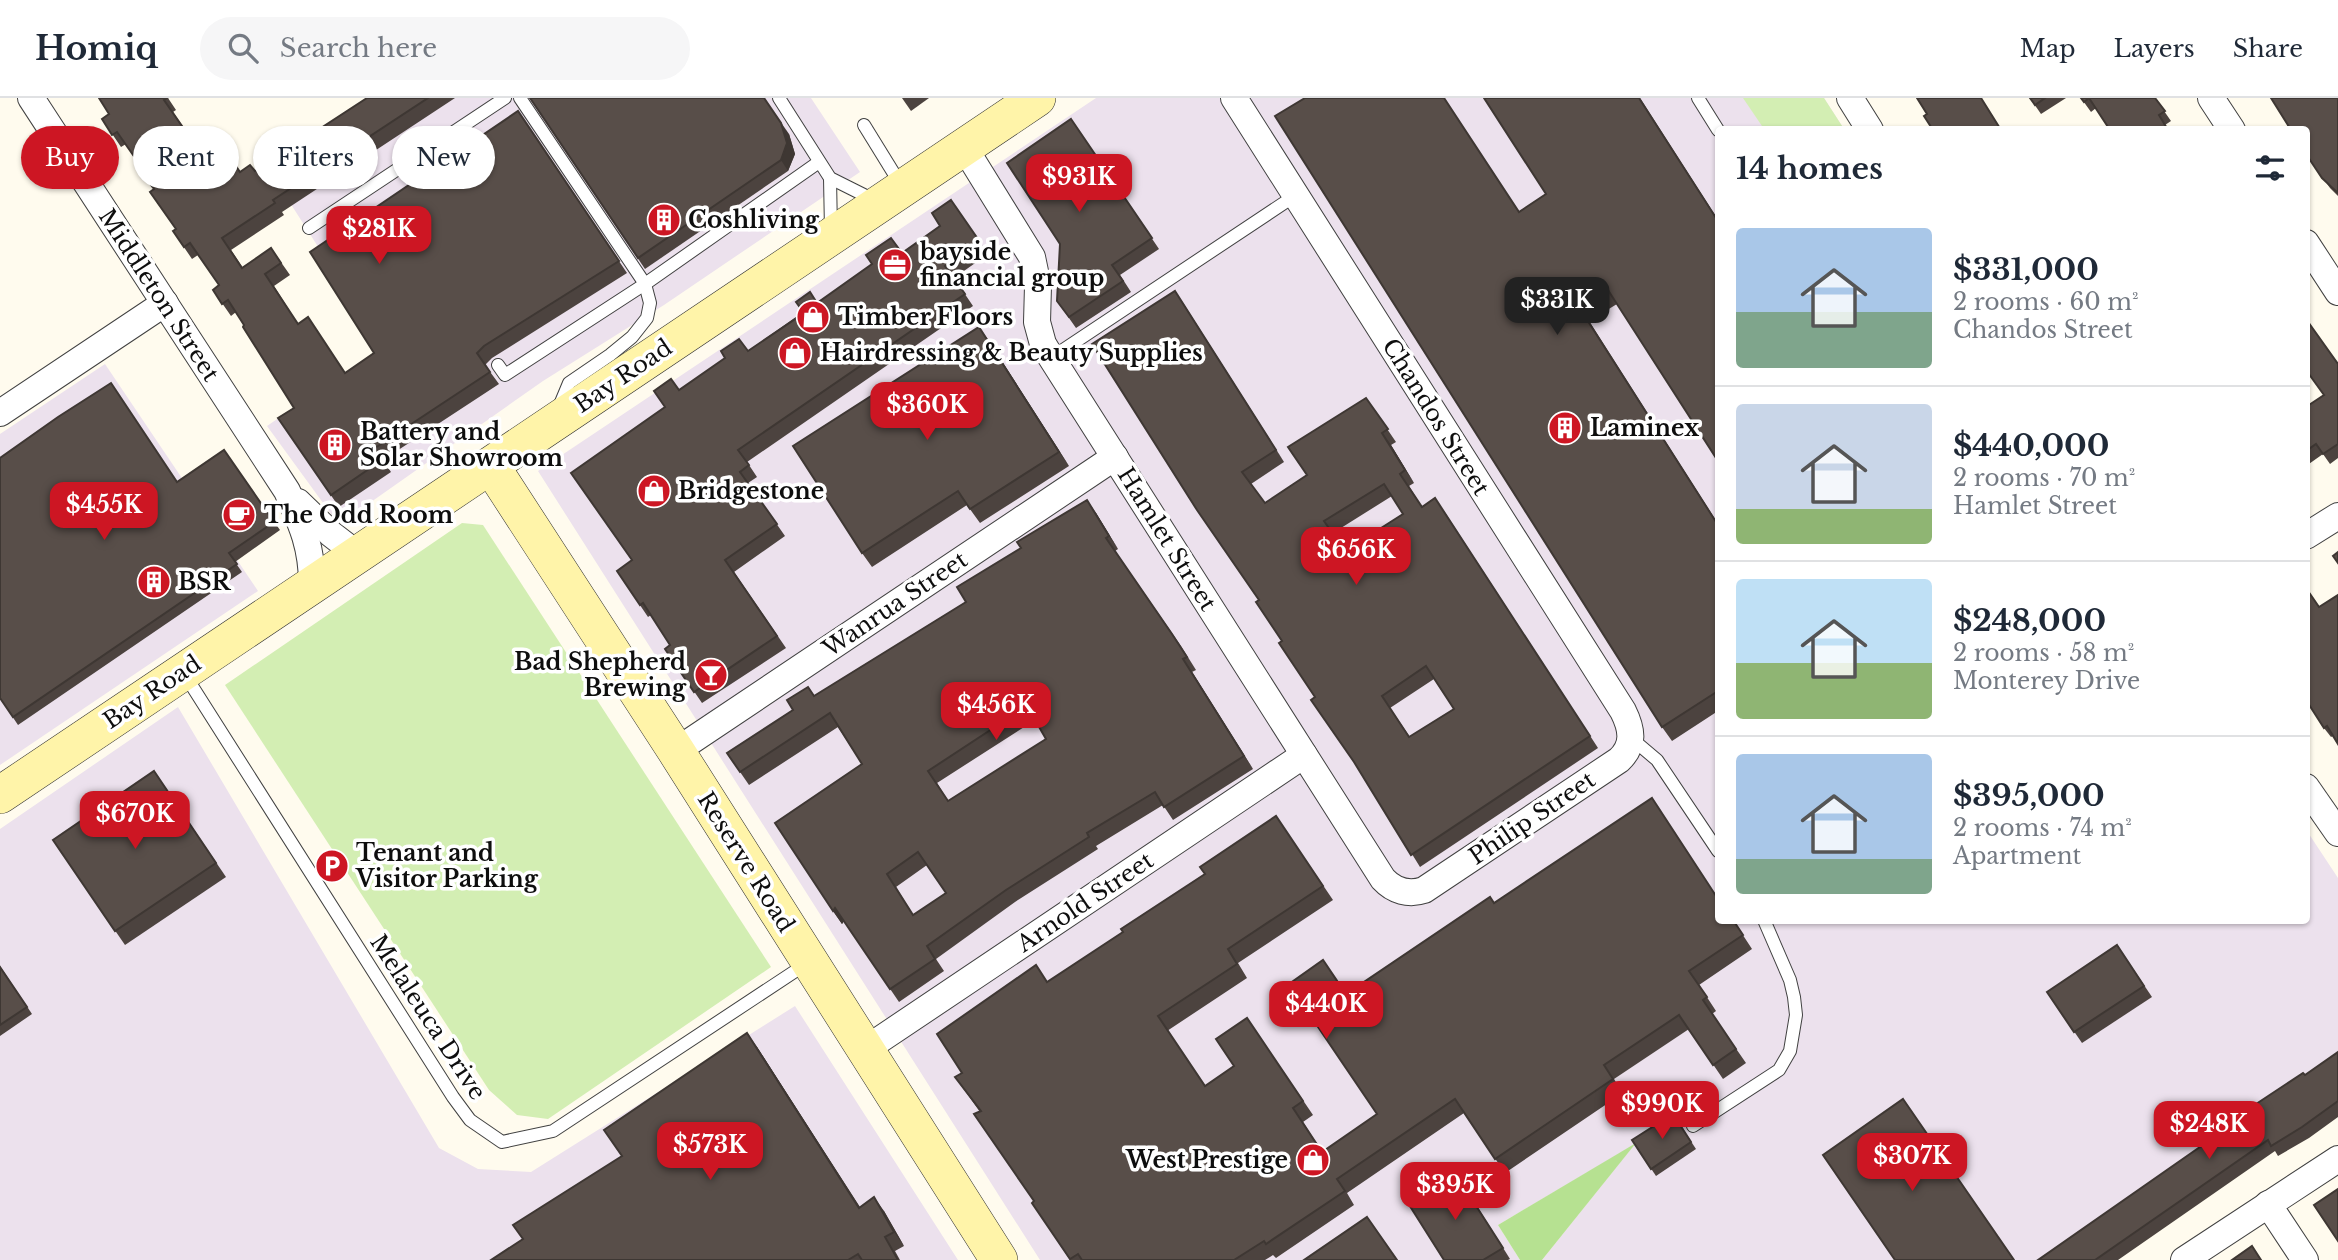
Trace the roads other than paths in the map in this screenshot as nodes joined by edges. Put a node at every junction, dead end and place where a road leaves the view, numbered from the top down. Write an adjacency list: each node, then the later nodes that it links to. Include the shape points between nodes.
1 (31, 98): 24 (street, Middleton Street)
2 (505, 98): 19 (lane)
3 (520, 98): 22 (lane)
4 (779, 98): 15 (lane)
5 (1037, 98): 14 (main road, Bay Road)
6 (1234, 98): 17 (street, Chandos Street)
7 (1698, 98): 11 (lane)
8 (1850, 98): 12 (street)
9 (2211, 98): 13 (street)
10 (864, 125): 18 (lane)
11 (1716, 126)
12 (1868, 126)
13 (2229, 126)
14 (964, 147): 18 (main road, Bay Road); 25 (street, Hamlet Street, via 1032,257 1038,286 1037,322)
15 (819, 162): 16 (lane); 22 (lane)
16 (830, 178): 18 (lane); 20 (lane)
17 (1296, 195): 25 (lane); 37 (street, Chandos Street, via 1623,711)
18 (891, 196): 20 (main road, Bay Road)
19 (309, 228)
20 (831, 235): 28 (main road, Bay Road)
21 (2310, 249): 23 (street)
22 (645, 284): 26 (lane, via 505,376); 28 (lane, via 648,318 621,346 569,383)
23 (2338, 292)
24 (165, 303): 27 (street); 31 (street, Middleton Street)
25 (1051, 358): 29 (street, Hamlet Street)
26 (498, 365)
27 (0, 413)
28 (550, 426): 30 (main road, Bay Road)
29 (1115, 457): 38 (street, Wanrua Street); 39 (street, Hamlet Street)
30 (491, 466): 34 (main road, Bay Road); 38 (main road, Reserve Road)
31 (287, 491): 34 (street, Middleton Street); 35 (street, Middleton Street, via 306,532)
32 (2338, 516): 33 (street)
33 (2310, 534)
34 (357, 554): 35 (main road, Bay Road)
35 (312, 584): 36 (main road, Bay Road)
36 (183, 671): 41 (main road, Bay Road); 46 (lane, Melaleuca Drive, via 453,1097 470,1120 502,1142 553,1131)
37 (1631, 738): 43 (lane, via 1657,760); 44 (street, Philip Street, via 1619,760)
38 (676, 751): 46 (main road, Reserve Road)
39 (1304, 755): 44 (street, Hamlet Street, via 1388,884 1410,893); 47 (street, Arnold Street)
40 (2310, 793): 42 (street)
41 (0, 795)
42 (2338, 833)
43 (1715, 846)
44 (1424, 890)
45 (1766, 924): 48 (lane, via 1794,997 1790,1051 1779,1070)
46 (809, 962): 47 (main road, Reserve Road)
47 (866, 1049): 51 (main road, Reserve Road)
48 (1693, 1126)
49 (2338, 1159): 50 (street)
50 (2268, 1204): 52 (street); 53 (street)
51 (999, 1260)
52 (2184, 1260)
53 (2305, 1260)

